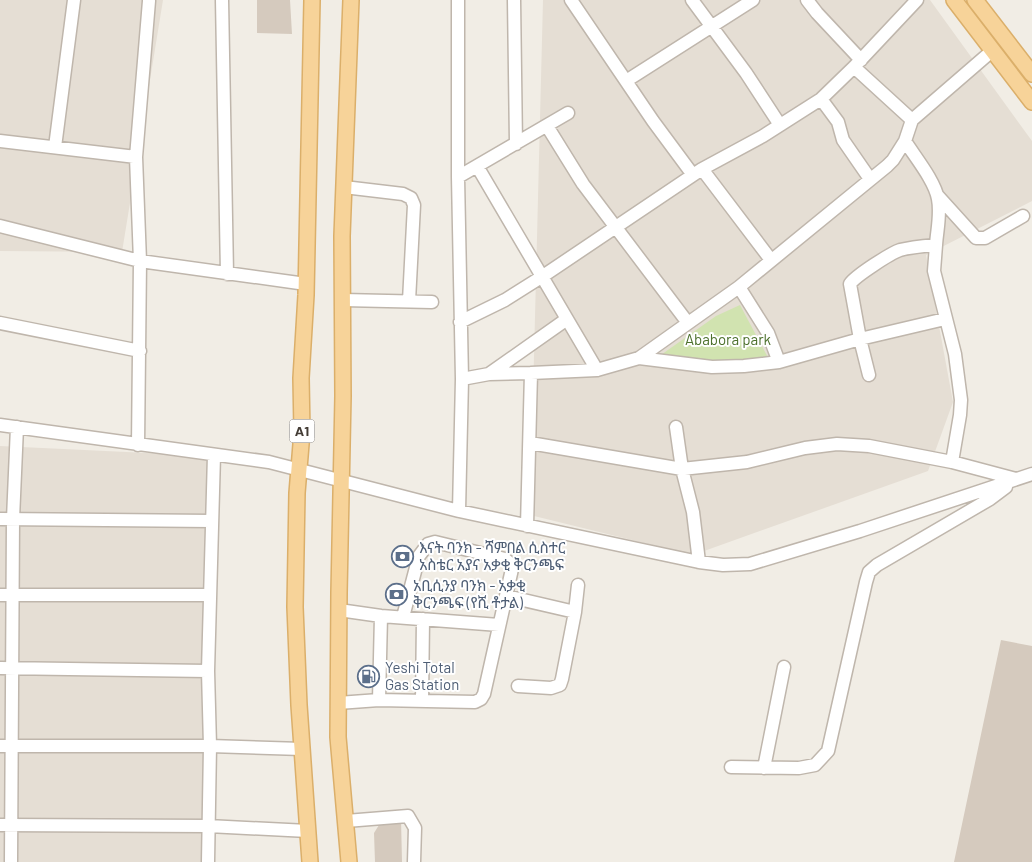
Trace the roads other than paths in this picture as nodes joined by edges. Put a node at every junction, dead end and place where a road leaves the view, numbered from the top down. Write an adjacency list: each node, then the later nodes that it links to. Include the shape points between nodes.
1 (74, 0): 30 (street)
2 (146, 0): 3 (street)
3 (150, 0): 31 (street)
4 (222, 0): 44 (street)
5 (312, 0): 46 (main road, A1)
6 (351, 0): 36 (main road)
7 (458, 0): 34 (street)
8 (514, 0): 29 (street)
9 (571, 0): 20 (street)
10 (692, 0): 16 (street)
11 (753, 0): 16 (street)
12 (807, 0): 18 (street)
13 (917, 0): 18 (street)
14 (954, 0): 17 (main road)
15 (976, 0): 19 (main road)
16 (712, 25): 20 (street); 25 (street)
17 (993, 50): 22 (main road); 24 (street)
18 (857, 64): 21 (street); 24 (street)
19 (1029, 67)
20 (626, 80): 33 (street)
21 (820, 99): 25 (street); 35 (street, via 838,122 843,140)
22 (1032, 102)
23 (568, 113): 26 (street)
24 (912, 120): 28 (street)
25 (780, 125): 33 (street)
26 (547, 126): 29 (street); 40 (street, via 583,184)
27 (0, 141): 30 (street)
28 (905, 141): 35 (street, via 893,160); 37 (street)
29 (516, 144): 32 (street)
30 (55, 147): 31 (street)
31 (136, 157): 43 (street)
32 (477, 166): 34 (street); 45 (street)
33 (697, 172): 40 (street); 42 (street)
34 (458, 177): 53 (street)
35 (870, 179): 42 (street)
36 (344, 187): 48 (main road); 49 (street, via 403,194 411,198 414,205)
37 (938, 196): 38 (street, via 976,238 985,238); 41 (street)
38 (1022, 216)
39 (0, 226): 43 (street)
40 (615, 227): 45 (street); 55 (street)
41 (936, 245): 52 (street, via 934,271); 56 (street, via 898,251 853,280 850,288)
42 (771, 260): 47 (street)
43 (140, 262): 44 (street); 57 (street)
44 (227, 274): 46 (street)
45 (543, 276): 51 (street); 53 (street, via 505,300)
46 (306, 284): 72 (main road, A1)
47 (739, 287): 55 (street); 59 (street, via 768,333)
48 (343, 300): 49 (street); 75 (main road)
49 (409, 301): 50 (street)
50 (432, 302)
51 (567, 319): 60 (street); 62 (street)
52 (945, 319): 56 (street); 71 (street, via 955,354 961,400)
53 (460, 322): 64 (street)
54 (0, 323): 57 (street)
55 (688, 323): 58 (street)
56 (860, 340): 59 (street); 63 (street)
57 (140, 351): 69 (street)
58 (639, 358): 59 (street, via 712,367); 60 (street)
59 (779, 362)
60 (597, 370): 61 (street)
61 (531, 373): 62 (street); 68 (street)
62 (488, 374): 64 (street)
63 (869, 375)
64 (462, 379): 77 (street)
65 (0, 425): 67 (street)
66 (676, 426): 73 (street)
67 (17, 427): 69 (street); 78 (street)
68 (530, 443): 73 (street); 80 (street)
69 (138, 445): 70 (street)
70 (214, 455): 72 (street); 79 (street)
71 (952, 462): 73 (street, via 869,446 837,444 747,462); 76 (street)
72 (298, 469): 75 (street); 103 (main road, A1, via 295,606)
73 (682, 469): 81 (street, via 693,512)
74 (1032, 474): 76 (street)
75 (342, 480): 77 (street); 87 (main road)
76 (1016, 480): 81 (street, via 750,564); 105 (street, via 869,572 828,751 816,765)
77 (459, 511): 80 (street)
78 (6, 519): 79 (street); 84 (street)
79 (212, 521): 85 (street)
80 (527, 526): 81 (street)
81 (699, 562)
82 (578, 585): 88 (street)
83 (0, 595): 84 (street)
84 (13, 595): 85 (street); 95 (street)
85 (210, 595): 96 (street)
86 (506, 596): 88 (street); 90 (street, via 512,569 505,559 435,542 428,544 420,556); 92 (street)
87 (339, 610): 89 (street); 100 (main road)
88 (574, 612): 97 (street, via 560,685 551,688)
89 (381, 616): 90 (street); 98 (street)
90 (403, 617): 91 (street)
91 (423, 619): 92 (street); 99 (street)
92 (499, 625): 99 (street, via 481,699 476,702)
93 (784, 666): 105 (street)
94 (0, 668): 95 (street)
95 (13, 668): 96 (street); 101 (street)
96 (208, 671): 102 (street)
97 (518, 686)
98 (379, 700): 99 (street); 100 (street)
99 (422, 701)
100 (338, 703): 106 (main road)
101 (6, 746): 102 (street); 107 (street)
102 (210, 746): 103 (street); 108 (street)
103 (302, 749): 109 (main road, A1)
104 (731, 767): 105 (street)
105 (764, 768)
106 (346, 821): 113 (main road); 114 (street, via 408,816 415,828)
107 (6, 825): 108 (street); 110 (street)
108 (208, 826): 109 (street); 111 (street)
109 (308, 831): 112 (main road, A1)
110 (11, 862)
111 (208, 862)
112 (310, 862)
113 (350, 862)
114 (414, 862)

